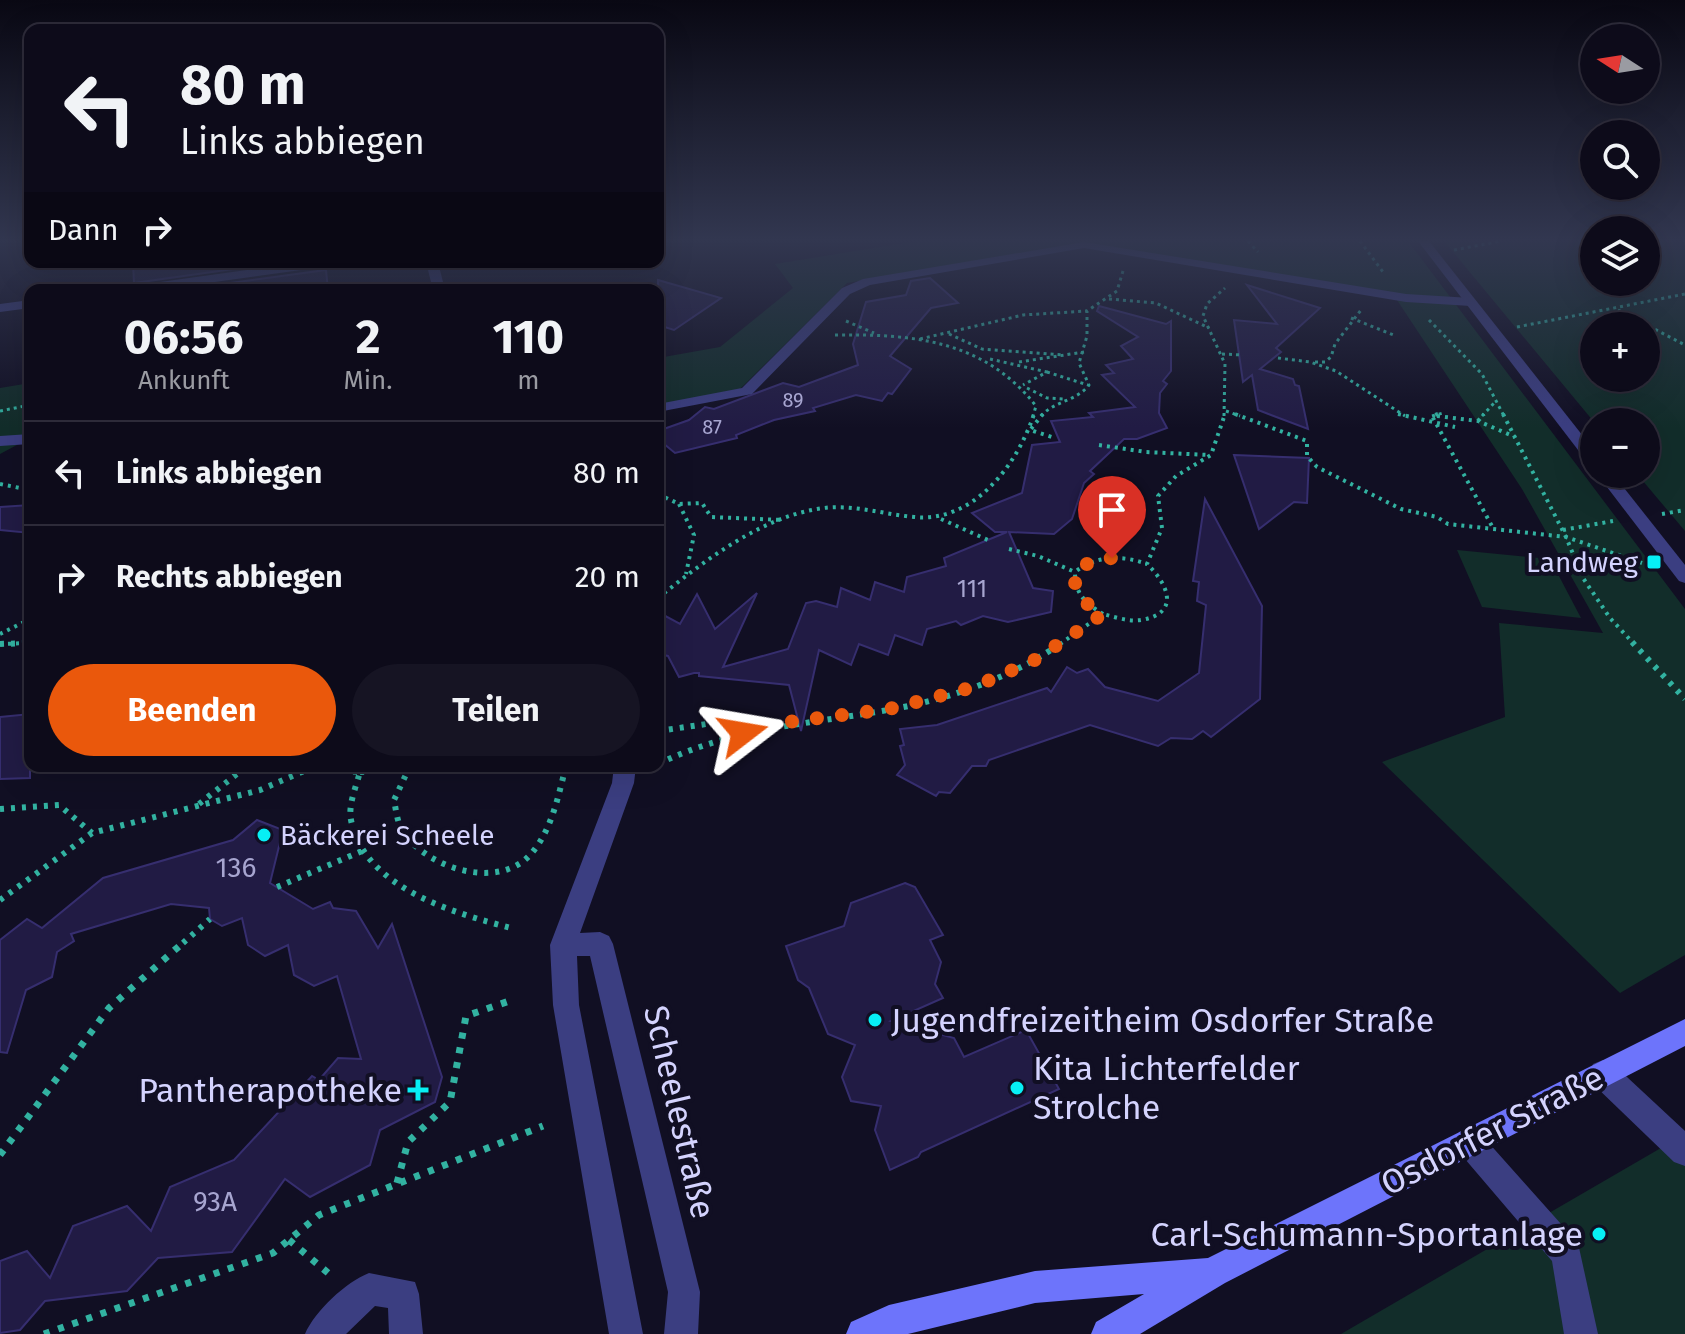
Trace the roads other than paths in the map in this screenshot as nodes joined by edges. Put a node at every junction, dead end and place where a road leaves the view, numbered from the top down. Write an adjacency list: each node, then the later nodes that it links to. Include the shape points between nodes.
1 (834, 303): 5 (street, via 747,391)
2 (1472, 303): 8 (street)
3 (24, 305): 4 (street)
4 (0, 308)
5 (664, 407)
6 (24, 439): 7 (street)
7 (0, 441)
8 (1580, 442)
9 (1616, 488): 10 (street)
10 (1685, 577)
11 (624, 772): 12 (street)
12 (563, 945): 20 (street, via 566,1005); 21 (street, Scheelestraße, via 600,944 684,1292)
13 (1685, 1032): 14 (street, Osdorfer Straße)
14 (1603, 1074): 15 (street, Osdorfer Straße); 16 (street)
15 (1469, 1142): 17 (street, Osdorfer Straße); 24 (street, via 1567,1254)
16 (1685, 1151)
17 (1214, 1272): 22 (street, Osdorfer Straße, via 1035,1287 889,1322); 23 (street, Osdorfer Straße)
18 (322, 1334): 19 (street, via 369,1289 403,1294)
19 (406, 1334)
20 (626, 1334)
21 (681, 1334)
22 (863, 1334)
23 (1108, 1334)
24 (1581, 1334)

